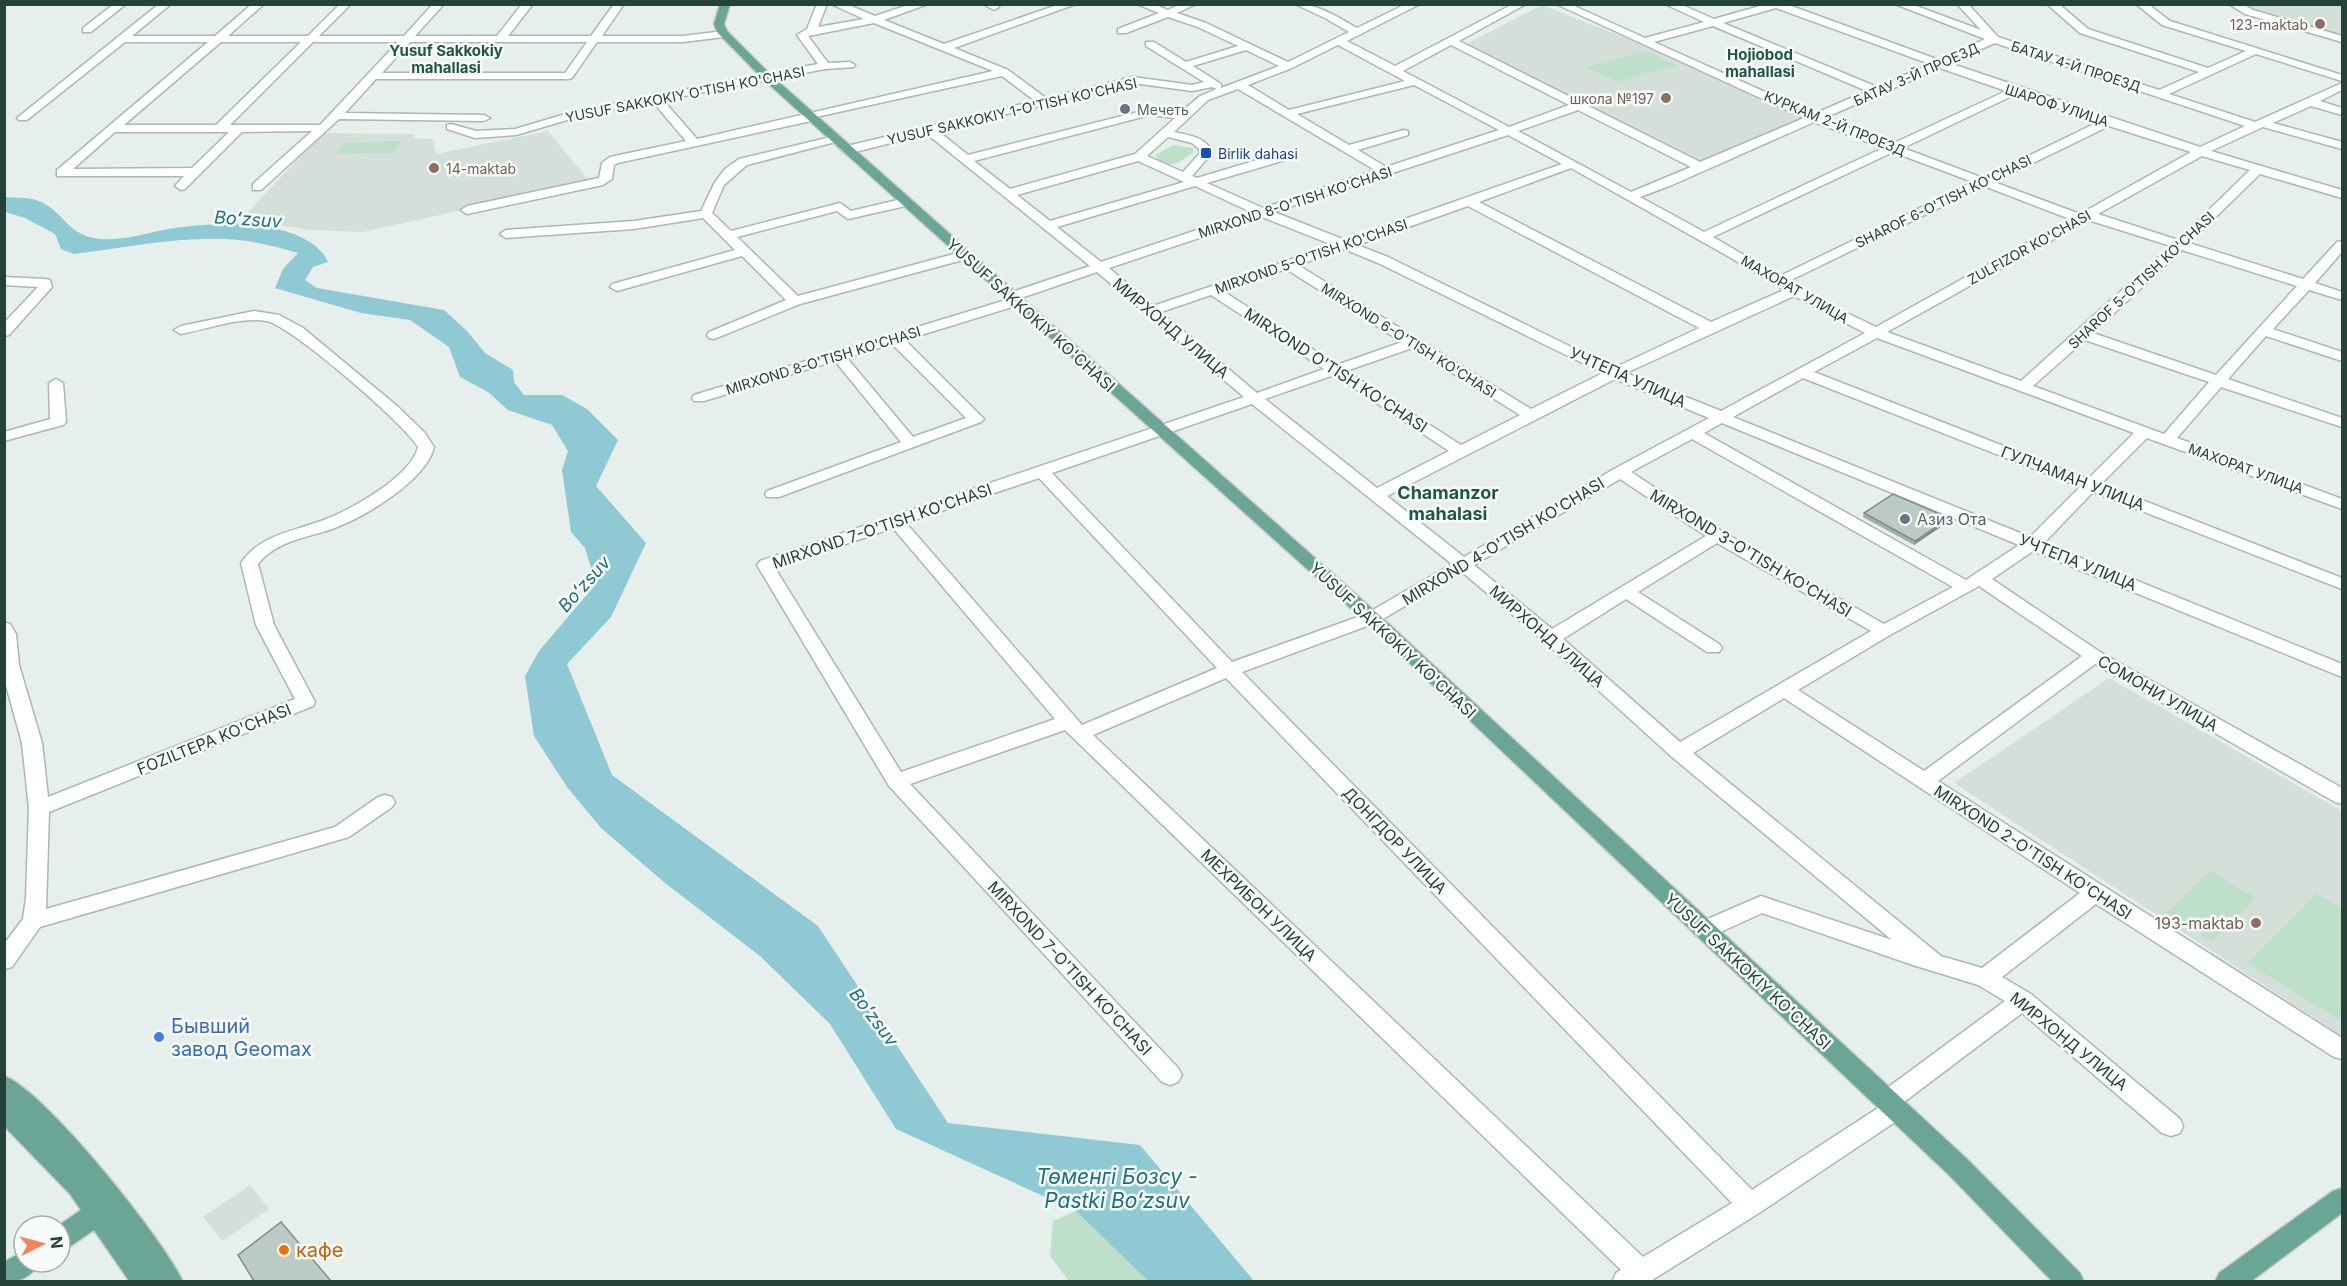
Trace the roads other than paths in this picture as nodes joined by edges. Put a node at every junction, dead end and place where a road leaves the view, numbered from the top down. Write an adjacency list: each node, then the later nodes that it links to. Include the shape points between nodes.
1 (121, 4): 29 (street)
2 (166, 4): 34 (street)
3 (259, 4): 38 (street)
4 (346, 4): 39 (street)
5 (439, 4): 40 (street)
6 (528, 4): 35 (street)
7 (619, 4): 41 (street)
8 (725, 4): 33 (main road, via 719,24)
9 (822, 4): 30 (street)
10 (836, 4): 27 (street)
11 (923, 4): 27 (street)
12 (1071, 4): 47 (street)
13 (1142, 4): 26 (street)
14 (1191, 4): 26 (street)
15 (1415, 4): 32 (street)
16 (1521, 4): 42 (street)
17 (1561, 4): 43 (street, КУРКАМ 2-Й ПРОЕЗД)
18 (1670, 4): 28 (street)
19 (1900, 4): 36 (street, БАТАУ 4-Й ПРОЕЗД)
20 (1962, 4): 36 (street, БАТАУ 3-Й ПРОЕЗД)
21 (2052, 4): 56 (street, via 2084,31)
22 (2141, 4): 48 (street, via 2166,23)
23 (2234, 4): 37 (street, via 2249,12)
24 (1305, 5): 32 (street)
25 (1776, 5): 28 (street); 50 (street, ШАРОФ УЛИЦА)
26 (1169, 14): 31 (street); 46 (street, via 1203,25)
27 (874, 20): 30 (street); 47 (street)
28 (1714, 22): 43 (street); 65 (street)
29 (87, 30)
30 (811, 31): 51 (street, via 802,35)
31 (1122, 31)
32 (1356, 33): 44 (street)
33 (723, 34): 41 (street, via 683,39); 58 (main road, YUSUF SAKKOKIY KO'CHASI)
34 (122, 39): 38 (street); 77 (street)
35 (500, 39): 40 (street); 41 (street)
36 (1994, 39): 50 (street, БАТАУ 3-Й ПРОЕЗД); 67 (street, БАТАУ 4-Й ПРОЕЗД)
37 (2343, 39)
38 (218, 40): 39 (street); 86 (street)
39 (312, 40): 40 (street); 83 (street)
40 (407, 40): 57 (street)
41 (592, 40): 57 (street, via 568,76)
42 (1450, 41): 54 (street); 71 (street)
43 (1646, 41): 79 (street, КУРКАМ 2-Й ПРОЕЗД)
44 (1340, 42): 53 (street); 54 (street, МАХОРАТ УЛИЦА)
45 (1150, 44): 52 (street)
46 (1245, 46): 52 (street); 53 (street)
47 (946, 47): 55 (street)
48 (2257, 50): 56 (street); 59 (street)
49 (850, 65): 51 (street, YUSUF SAKKOKIY O'TISH KO'CHASI)
50 (1940, 65): 65 (street, БАТАУ 3-Й ПРОЕЗД); 66 (street, ШАРОФ УЛИЦА)
51 (825, 66): 58 (street, YUSUF SAKKOKIY O'TISH KO'CHASI)
52 (1183, 66): 61 (street)
53 (1288, 66): 62 (street)
54 (1396, 70): 60 (street, МАХОРАТ УЛИЦА)
55 (1004, 72): 69 (street); 75 (street)
56 (2210, 72): 67 (street)
57 (374, 76): 74 (street)
58 (768, 78): 68 (street, YUSUF SAKKOKIY O'TISH KO'CHASI); 75 (main road, YUSUF SAKKOKIY KO'CHASI)
59 (2343, 78)
60 (1417, 81): 73 (street); 88 (street, МАХОРАТ УЛИЦА)
61 (1212, 84): 64 (street); 69 (street, YUSUF SAKKOKIY 1-O'TISH KO'CHASI, via 1192,88 1133,80)
62 (1240, 85): 64 (street); 73 (street)
63 (2343, 86): 70 (street, ZULFIZOR KO'CHASI)
64 (1227, 90): 76 (street, via 1204,98)
65 (1877, 91): 79 (street, БАТАУ 3-Й ПРОЕЗД)
66 (2014, 91): 80 (street, ШАРОФ УЛИЦА); 94 (street)
67 (2160, 94): 81 (street, БАТАУ 4-Й ПРОЕЗД)
68 (656, 99): 82 (street, YUSUF SAKKOKIY O'TISH KO'CHASI, via 579,113 508,133 475,135); 91 (street)
69 (1044, 102): 87 (street, YUSUF SAKKOKIY 1-O'TISH KO'CHASI)
70 (2311, 102): 72 (street); 81 (street, ZULFIZOR KO'CHASI)
71 (1578, 106): 88 (street, MIRXOND 8-O'TISH KO'CHASI); 101 (street)
72 (2343, 112)
73 (1289, 113): 95 (street)
74 (336, 116): 78 (street); 85 (street)
75 (810, 116): 91 (street); 92 (main road, YUSUF SAKKOKIY KO'CHASI)
76 (1183, 116): 89 (street); 99 (street, via 1150,112)
77 (23, 118)
78 (484, 118)
79 (1814, 118): 94 (street, КУРКАМ 2-Й ПРОЕЗД); 101 (street, БАТАУ 3-Й ПРОЕЗД)
80 (2107, 122): 96 (street, ШАРОФ УЛИЦА); 106 (street, SHAROF 6-O'TISH KO'CHASI)
81 (2257, 124): 93 (street, БАТАУ 4-Й ПРОЕЗД); 96 (street, ZULFIZOR KO'CHASI)
82 (452, 127)
83 (220, 128): 84 (street); 86 (street)
84 (239, 128): 85 (street); 104 (street)
85 (321, 128): 109 (street)
86 (114, 129): 104 (street, via 61,173)
87 (929, 130): 92 (street, YUSUF SAKKOKIY 1-O'TISH KO'CHASI); 99 (street, МИРХОНД УЛИЦА)
88 (1508, 130): 100 (street, МАХОРАТ УЛИЦА); 103 (street, MIRXOND 8-O'TISH KO'CHASI)
89 (1166, 133): 98 (street); 105 (street, via 1196,141 1205,148 1206,153)
90 (1404, 134): 95 (street)
91 (694, 143): 115 (street, via 614,160 608,163 603,181)
92 (841, 144): 113 (main road, YUSUF SAKKOKIY KO'CHASI); 117 (street, YUSUF SAKKOKIY 1-O'TISH KO'CHASI, via 743,162 716,189)
93 (2343, 146)
94 (1893, 147): 106 (street, КУРКАМ 2-Й ПРОЕЗД); 122 (street)
95 (1347, 148): 103 (street)
96 (2200, 152): 102 (street, ШАРОФ УЛИЦА); 118 (street, ZULFIZOR KO'CHASI)
97 (1288, 155): 105 (street)
98 (1139, 157): 105 (street, УЧТЕПА УЛИЦА); 111 (street)
99 (967, 159): 111 (street, МИРХОНД УЛИЦА)
100 (1572, 164): 112 (street, МАХОРАТ УЛИЦА); 114 (street, MIRXOND 5-O'TISH KO'CHASI)
101 (1698, 166): 112 (street, БАТАУ 3-Й ПРОЕЗД)
102 (2257, 170): 110 (street, ШАРОФ УЛИЦА); 125 (street, SHAROF 5-O'TISH KO'CHASI)
103 (1385, 171): 116 (street, MIRXOND 8-O'TISH KO'CHASI)
104 (195, 172): 108 (street)
105 (1189, 180): 116 (street, УЧТЕПА УЛИЦА); 119 (street)
106 (1983, 181): 118 (street, КУРКАМ 2-Й ПРОЕЗД); 131 (street, SHAROF 6-O'TISH KO'CHASI)
107 (2343, 183): 110 (street)
108 (181, 186)
109 (257, 187)
110 (2337, 193)
111 (1009, 194): 119 (street, МИРХОНД УЛИЦА)
112 (1629, 196): 122 (street, МАХОРАТ УЛИЦА)
113 (906, 202): 121 (street, via 848,214 840,207); 127 (main road, YUSUF SAKKOKIY KO'CHASI)
114 (1469, 202): 123 (street, MIRXOND 5-O'TISH KO'CHASI); 140 (street)
115 (466, 210)
116 (1262, 212): 123 (street, УЧТЕПА УЛИЦА); 129 (street, MIRXOND 8-O'TISH KO'CHASI)
117 (706, 214): 120 (street, via 634,225); 121 (street)
118 (2084, 217): 125 (street, КУРКАМ 2-Й ПРОЕЗД); 144 (street, ZULFIZOR KO'CHASI)
119 (1048, 226): 129 (street, МИРХОНД УЛИЦА)
120 (506, 234)
121 (728, 236): 126 (street)
122 (1703, 237): 131 (street, МАХОРАТ УЛИЦА)
123 (1344, 245): 128 (street, MIRXOND 5-O'TISH KO'CHASI); 153 (street, УЧТЕПА УЛИЦА, via 1383,260)
124 (2343, 245): 132 (street)
125 (2181, 246): 132 (street, КУРКАМ 2-Й ПРОЕЗД); 146 (street, SHAROF 5-O'TISH KO'CHASI)
126 (743, 252): 133 (street); 138 (street)
127 (965, 255): 137 (main road, YUSUF SAKKOKIY KO'CHASI); 138 (street)
128 (1288, 265): 134 (street, MIRXOND 5-O'TISH KO'CHASI); 148 (street, MIRXOND 6-O'TISH KO'CHASI)
129 (1100, 268): 137 (street, MIRXOND 8-O'TISH KO'CHASI); 139 (street, МИРХОНД УЛИЦА)
130 (4, 280): 143 (street, via 45,283)
131 (1779, 281): 135 (street, МАХОРАТ УЛИЦА)
132 (2306, 284): 136 (street, КУРКАМ 2-Й ПРОЕЗД); 142 (street)
133 (617, 287)
134 (1212, 290): 139 (street, MIRXOND 5-O'TISH KO'CHASI); 151 (street, MIRXOND O'TISH KO'CHASI)
135 (1795, 290): 140 (street); 144 (street, МАХОРАТ УЛИЦА)
136 (2343, 296)
137 (1014, 299): 147 (street, MIRXOND 8-O'TISH KO'CHASI); 162 (main road, YUSUF SAKKOKIY KO'CHASI)
138 (795, 301): 145 (street)
139 (1152, 311): 158 (street, МИРХОНД УЛИЦА)
140 (1709, 327): 153 (street)
141 (182, 330): 197 (street, FOZILTEPA KO'CHASI, via 254,315 274,318 298,331 392,409 426,447 422,460 408,475 371,500 339,520 267,544 249,564 265,626 306,702)
142 (2264, 331): 150 (street); 154 (street)
143 (4, 332)
144 (1876, 333): 152 (street, ZULFIZOR KO'CHASI); 156 (street, МАХОРАТ УЛИЦА)
145 (714, 335)
146 (2085, 335): 154 (street); 156 (street, SHAROF 5-O'TISH KO'CHASI)
147 (895, 338): 149 (street, MIRXOND 8-O'TISH KO'CHASI); 167 (street, via 976,419)
148 (1412, 343): 151 (street, MIRXOND 7-O'TISH KO'CHASI); 159 (street, MIRXOND 6-O'TISH KO'CHASI)
149 (837, 355): 157 (street, MIRXOND 8-O'TISH KO'CHASI); 167 (street)
150 (2343, 357)
151 (1336, 369): 158 (street, MIRXOND 7-O'TISH KO'CHASI); 168 (street, MIRXOND O'TISH KO'CHASI)
152 (1803, 373): 160 (street, ZULFIZOR KO'CHASI); 171 (street, ГУЛЧАМАН УЛИЦА)
153 (1616, 374): 159 (street); 160 (street, УЧТЕПА УЛИЦА)
154 (2219, 380): 161 (street); 166 (street)
155 (57, 383): 165 (street, via 58,422)
156 (2023, 387): 163 (street, МАХОРАТ УЛИЦА)
157 (699, 398)
158 (1254, 398): 162 (street, MIRXOND 7-O'TISH KO'CHASI); 173 (street, МИРХОНД УЛИЦА)
159 (1531, 415): 168 (street)
160 (1720, 417): 164 (street, MIRXOND 4-O'TISH KO'CHASI); 177 (street, УЧТЕПА УЛИЦА)
161 (2343, 423)
162 (1161, 431): 169 (street, MIRXOND 7-O'TISH KO'CHASI); 182 (main road, YUSUF SAKKOKIY KO'CHASI)
163 (2145, 431): 166 (street, МАХОРАТ УЛИЦА); 171 (street)
164 (1693, 433): 170 (street, MIRXOND 4-O'TISH KO'CHASI); 179 (street, СОМОНИ УЛИЦА)
165 (4, 437)
166 (2168, 440): 174 (street, МАХОРАТ УЛИЦА)
167 (910, 443): 172 (street)
168 (1460, 451): 173 (street)
169 (1042, 472): 175 (street, MIRXOND 7-O'TISH KO'CHASI); 188 (street, ДОНГДОР УЛИЦА)
170 (1620, 472): 176 (street, MIRXOND 3-O'TISH KO'CHASI); 178 (street, MIRXOND 4-O'TISH KO'CHASI)
171 (2092, 486): 177 (street); 180 (street, ГУЛЧАМАН УЛИЦА)
172 (773, 494)
173 (1378, 494): 178 (street, МИРХОНД УЛИЦА)
174 (2343, 504)
175 (895, 520): 191 (street, МЕХРИБОН УЛИЦА); 193 (street, MIRXOND 7-O'TISH KO'CHASI, via 766,567)
176 (1717, 536): 181 (street); 184 (street, MIRXOND 3-O'TISH KO'CHASI)
177 (2034, 543): 179 (street); 189 (street, УЧТЕПА УЛИЦА)
178 (1464, 565): 182 (street, MIRXOND 4-O'TISH KO'CHASI); 185 (street, МИРХОНД УЛИЦА)
179 (1973, 583): 184 (street); 187 (street, СОМОНИ УЛИЦА)
180 (2343, 584)
181 (1625, 591): 185 (street); 186 (street)
182 (1372, 618): 188 (street, MIRXOND 4-O'TISH KO'CHASI); 200 (main road, YUSUF SAKKOKIY KO'CHASI)
183 (4, 628): 197 (street, via 32,743)
184 (1884, 631): 190 (street)
185 (1551, 638): 192 (street, МИРХОНД УЛИЦА)
186 (1713, 648)
187 (2094, 656): 194 (street); 195 (street, СОМОНИ УЛИЦА)
188 (1229, 670): 191 (street, MIRXOND 4-O'TISH KO'CHASI); 212 (street, ДОНГДОР УЛИЦА)
189 (2343, 671)
190 (1785, 690): 192 (street); 194 (street, MIRXOND 2-O'TISH KO'CHASI)
191 (1074, 728): 193 (street, MIRXOND 4-O'TISH KO'CHASI); 215 (street, МЕХРИБОН УЛИЦА)
192 (1679, 752): 202 (street, МИРХОНД УЛИЦА)
193 (896, 781): 206 (street, MIRXOND 7-O'TISH KO'CHASI)
194 (1924, 781): 198 (street, MIRXOND 2-O'TISH KO'CHASI)
195 (2343, 797)
196 (385, 802): 199 (street, via 342,832)
197 (39, 808): 199 (street)
198 (2095, 893): 203 (street); 205 (street, MIRXOND 2-O'TISH KO'CHASI)
199 (33, 921): 201 (street)
200 (1704, 930): 202 (street, via 1761,904); 208 (main road, YUSUF SAKKOKIY KO'CHASI)
201 (4, 961)
202 (1934, 963): 203 (street, МИРХОНД УЛИЦА)
203 (1985, 978): 204 (street, МИРХОНД УЛИЦА)
204 (2024, 1000): 208 (street); 210 (street, МИРХОНД УЛИЦА)
205 (2343, 1050)
206 (1170, 1075)
207 (4, 1086): 213 (main road, via 55,1132 94,1175)
208 (1891, 1105): 212 (street); 218 (main road, YUSUF SAKKOKIY KO'CHASI)
209 (4, 1110): 213 (main road)
210 (2171, 1126)
211 (2343, 1199): 219 (main road)
212 (1750, 1205): 215 (street)
213 (107, 1207): 214 (main road); 216 (main road); 217 (main road)
214 (72, 1231)
215 (1633, 1277)
216 (145, 1281)
217 (170, 1281)
218 (2071, 1281)
219 (2228, 1281)

